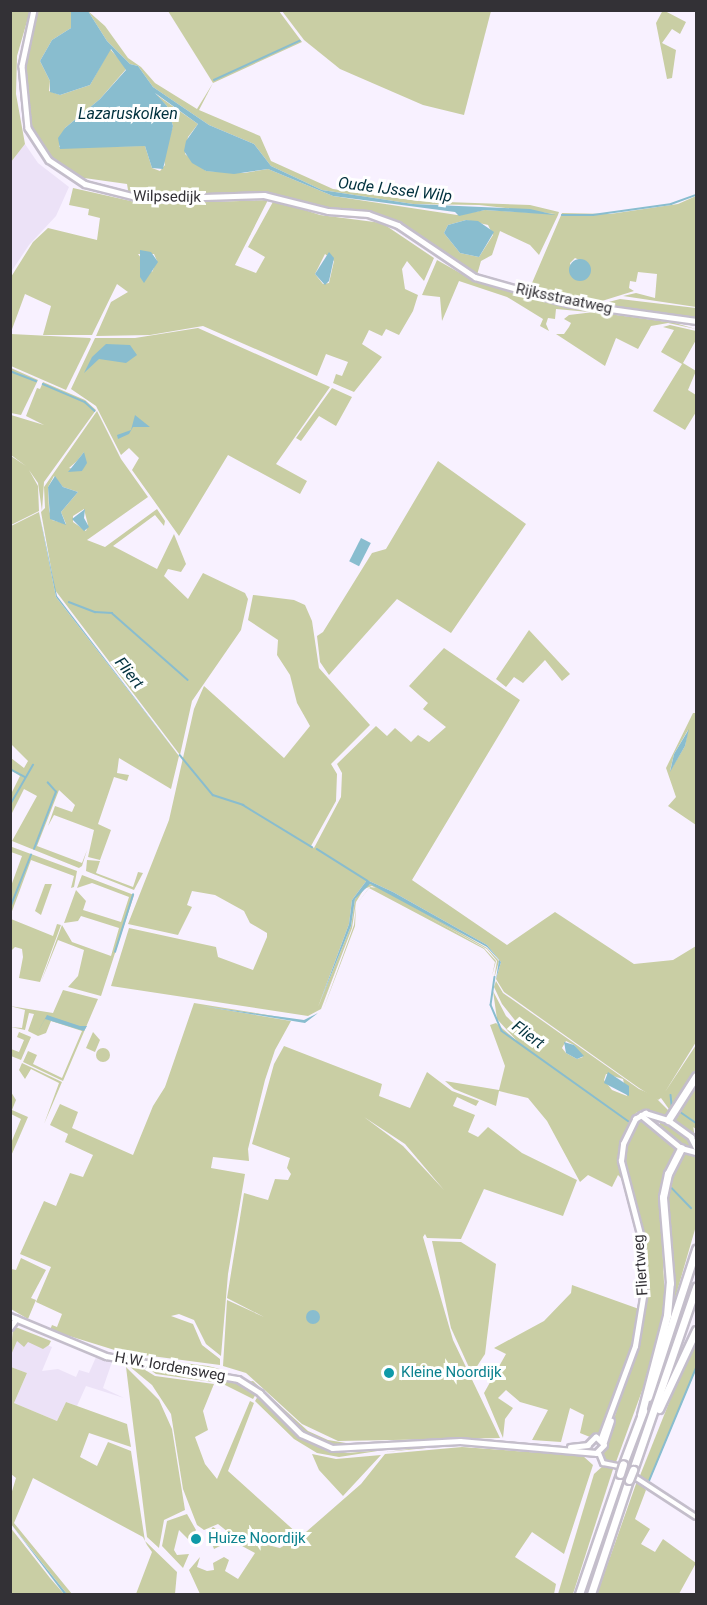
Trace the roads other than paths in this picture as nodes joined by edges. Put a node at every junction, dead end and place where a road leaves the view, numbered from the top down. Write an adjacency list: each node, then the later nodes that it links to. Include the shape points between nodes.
1 (34, 10): 2 (main road, Wilpsedijk, via 22,66 26,121 42,152 68,175 108,193 144,199 264,195 328,211 368,213 398,225)
2 (439, 255): 3 (main road, Rijksstraatweg, via 475,277 543,297)
3 (696, 321)
4 (696, 1076): 5 (highway)
5 (661, 1121): 6 (main road, Fliertweg, via 658,1132); 7 (main road, Fliertweg, via 692,1137); 16 (main road, Fliertweg, via 641,1114 626,1136 621,1161 641,1238 643,1308 635,1347)
6 (681, 1148): 8 (main road, Fliertweg); 14 (highway, via 668,1174 663,1197 670,1283 668,1315)
7 (696, 1148)
8 (696, 1152)
9 (696, 1249): 14 (highway)
10 (696, 1287): 15 (highway)
11 (13, 1318): 12 (main road); 17 (main road, H.W. Iordensweg, via 112,1357 234,1377 256,1390 305,1437 332,1448 452,1441)
12 (10, 1327)
13 (696, 1330): 15 (highway)
14 (641, 1415): 20 (highway, bridge)
15 (648, 1430): 21 (highway, bridge)
16 (602, 1440): 17 (main road, via 594,1438); 18 (main road, Fliertweg)
17 (589, 1447): 18 (main road)
18 (599, 1453): 19 (street, via 603,1463 618,1466)
19 (696, 1517)
20 (579, 1594)
21 (591, 1594)

